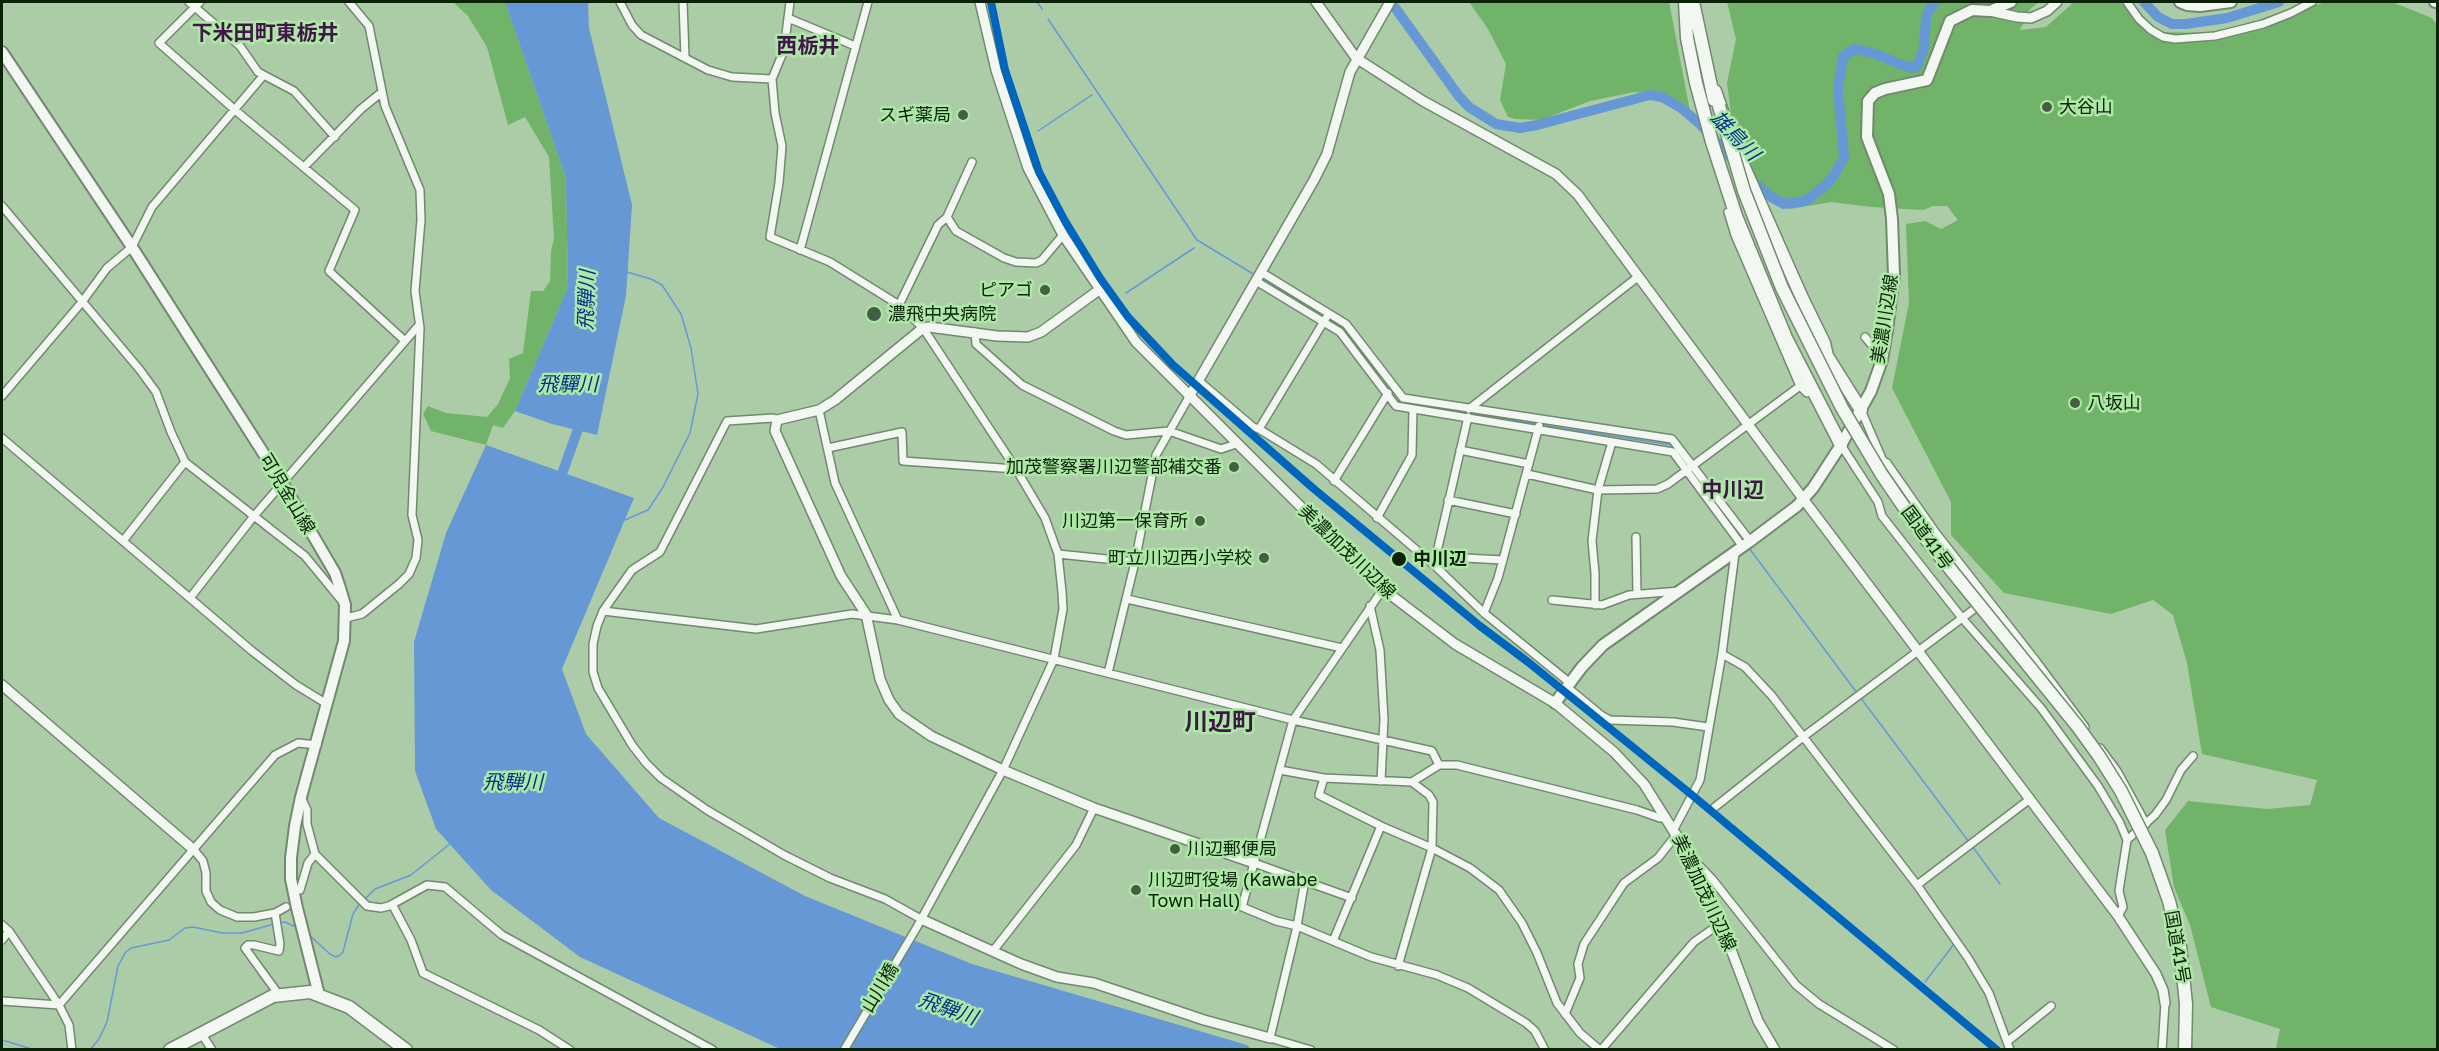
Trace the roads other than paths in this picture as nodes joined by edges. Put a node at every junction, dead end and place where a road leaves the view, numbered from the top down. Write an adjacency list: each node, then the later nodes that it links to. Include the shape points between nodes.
1 (189, 2): 17 (street)
2 (349, 2): 27 (street, via 369,26)
3 (620, 2): 23 (street, via 641,35)
4 (683, 2): 23 (street)
5 (790, 2): 20 (street)
6 (867, 2): 21 (street)
7 (980, 2): 36 (street, 美濃加茂川辺線, via 996,70 1028,168)
8 (1316, 2): 24 (street)
9 (1685, 2): 53 (highway, via 1687,38 1712,142 1736,216)
10 (1695, 2): 28 (highway, 国道41号); 28 (highway, 国道41号)
11 (2011, 2): 19 (main road, 美濃川辺線)
12 (2057, 2): 19 (street, via 2031,18)
13 (2127, 2): 16 (street, via 2151,30 2175,39 2215,36 2263,24)
14 (2180, 2): 15 (main road, via 2200,6)
15 (2231, 2)
16 (2312, 2)
17 (198, 4): 25 (street, via 240,46); 29 (street, via 159,43)
18 (1388, 5): 24 (street)
19 (1990, 11): 42 (main road, 美濃川辺線, via 1972,10 1950,21 1927,80 1885,89 1868,101 1867,137 1889,194)
20 (788, 18): 21 (street); 26 (street, via 784,50)
21 (855, 46): 38 (street)
22 (2, 52): 37 (main road, 可児金山線)
23 (684, 57): 26 (street, via 718,74)
24 (1356, 58): 39 (street, via 1423,101 1564,180); 40 (street, via 1327,154)
25 (263, 76): 29 (street); 30 (street, via 294,91)
26 (772, 79): 38 (street, 山川橋, via 782,146 770,233 774,241)
27 (382, 92): 30 (street); 47 (street, via 420,190 422,220 415,291)
28 (1718, 106): 60 (highway, bridge, via 1827,356); 172 (highway, 国道41号, bridge, via 1741,192 1771,272 1839,410 1925,542 2052,698 2097,760 2150,853 2182,977)
29 (235, 110): 32 (street); 37 (street, via 152,207)
30 (335, 137): 32 (street)
31 (972, 162): 35 (street)
32 (304, 167): 51 (street, via 355,210 329,271)
33 (2, 206): 43 (street)
34 (1728, 212): 53 (street, via 1735,235)
35 (947, 218): 36 (street, via 956,231 1017,262 1042,260); 44 (street, via 938,225)
36 (1063, 235): 41 (street, 美濃加茂川辺線)
37 (132, 247): 43 (street, via 107,268); 80 (main road, 可児金山線)
38 (800, 250): 44 (street, 山川橋, via 830,262)
39 (1639, 276): 61 (street); 64 (street)
40 (1258, 277): 45 (street); 46 (street); 52 (street)
41 (1100, 290): 49 (street, via 1028,337); 57 (street, 美濃加茂川辺線, via 1136,342)
42 (1891, 301): 50 (street, via 1881,304 1878,348); 60 (main road, 美濃川辺線, via 1882,360)
43 (82, 302): 56 (street); 74 (street, via 156,392)
44 (899, 305): 48 (street, 山川橋)
45 (1328, 313): 46 (street); 54 (street, via 1346,324)
46 (1324, 321): 55 (street, via 1340,332); 65 (street)
47 (419, 325): 51 (street); 108 (street, via 412,515 418,540 416,558 399,584 362,614)
48 (923, 328): 49 (street); 59 (street); 77 (street, 山川橋)
49 (975, 332): 67 (street, via 976,344 1022,385 1044,397 1126,435)
50 (1865, 337)
51 (405, 341): 80 (street)
52 (1198, 381): 57 (street); 65 (street)
53 (1807, 385): 64 (street); 71 (highway)
54 (1395, 388): 55 (street); 61 (street, via 1403,398)
55 (1387, 395): 58 (street, via 1396,406); 79 (street)
56 (2, 396)
57 (1189, 397): 67 (street); 70 (street, 美濃加茂川辺線)
58 (1413, 409): 61 (street); 86 (street, via 1412,455)
59 (819, 410): 62 (street); 72 (street)
60 (1861, 410): 71 (main road, 美濃川辺線); 100 (street, via 1883,461)
61 (1469, 413): 63 (street); 66 (street); 73 (street)
62 (777, 420): 105 (street, via 727,421 660,552 632,570); 107 (street, via 775,431 810,510 841,576)
63 (1541, 421): 66 (street); 76 (street, via 1672,439)
64 (1748, 424): 76 (street); 83 (street)
65 (1259, 429): 79 (street, via 1316,464)
66 (1539, 429): 69 (street); 75 (street)
67 (1169, 431): 70 (street, via 1214,448); 93 (street, via 1156,455)
68 (2, 438): 88 (street)
69 (1612, 442): 76 (street, via 1673,452); 81 (street)
70 (1236, 444): 95 (street, 美濃加茂川辺線)
71 (1841, 445): 83 (main road, 美濃川辺線); 109 (street, via 1878,502 1882,516)
72 (828, 448): 77 (street, via 902,432 903,461); 110 (street, via 835,483)
73 (1460, 450): 75 (street); 82 (street)
74 (185, 462): 85 (street); 88 (street)
75 (1529, 464): 78 (street)
76 (1691, 467): 81 (street, via 1657,489); 89 (street)
77 (1016, 469): 91 (street, 山川橋, via 1045,518)
78 (1527, 474): 81 (street); 84 (street)
79 (1334, 481): 86 (street)
80 (283, 484): 85 (street); 102 (main road, 可児金山線, via 334,573)
81 (1598, 490): 103 (street, via 1592,541)
82 (1448, 500): 84 (street); 90 (street)
83 (1804, 500): 89 (main road, 美濃川辺線); 112 (street)
84 (1516, 514): 92 (street)
85 (254, 516): 98 (street); 102 (street, via 305,556)
86 (1377, 518): 94 (street)
87 (1636, 537): 97 (street)
88 (123, 541): 98 (street)
89 (1744, 546): 96 (main road, 美濃川辺線); 113 (street)
90 (1436, 552): 92 (street); 94 (street)
91 (1058, 554): 93 (street); 114 (street, 山川橋, via 1063,609)
92 (1503, 560): 106 (street)
93 (1135, 562): 99 (street)
94 (1434, 565): 106 (street)
95 (1383, 589): 104 (street); 118 (street, 美濃加茂川辺線, via 1455,644)
96 (1680, 591): 97 (street); 116 (main road, 美濃川辺線, via 1603,645)
97 (1637, 594): 103 (street)
98 (190, 598): 119 (street, via 276,670)
99 (1127, 599): 111 (street); 115 (street)
100 (1988, 599): 109 (street); 137 (street, via 2117,771)
101 (1552, 600): 103 (street)
102 (345, 605): 108 (main road, 可児金山線)
103 (1595, 605)
104 (1370, 606): 111 (street); 123 (street, via 1380,650)
105 (603, 611): 107 (street, via 756,629); 156 (street, via 591,657 598,688 633,745 661,778 784,855 885,899)
106 (1484, 613): 116 (street)
107 (866, 614): 110 (street); 127 (street, via 880,679 898,714 931,736)
108 (346, 618): 119 (main road, 可児金山線, via 344,641)
109 (1962, 618): 112 (street); 140 (street, via 2047,716 2098,786)
110 (898, 620): 114 (street)
111 (1342, 648): 120 (street)
112 (1918, 651): 122 (street); 133 (street)
113 (1722, 654): 121 (street); 122 (street, via 1746,667)
114 (1054, 659): 115 (street); 127 (street, 山川橋)
115 (1108, 673): 120 (street)
116 (1569, 685): 118 (main road, 美濃川辺線); 121 (street, via 1610,720)
117 (2, 686): 142 (street)
118 (1555, 703): 136 (street, 美濃加茂川辺線, via 1614,752 1644,783)
119 (327, 704): 124 (main road, 可児金山線)
120 (1293, 720): 123 (street); 128 (street)
121 (1708, 727): 139 (street, via 1700,780)
122 (1803, 737): 134 (street); 149 (street)
123 (1383, 740): 126 (street, via 1432,751); 130 (street)
124 (317, 745): 132 (main road, 可児金山線); 142 (street, via 298,743 275,755)
125 (2193, 756): 137 (street)
126 (1439, 765): 131 (street); 136 (street, via 1457,765)
127 (1003, 770): 135 (street); 156 (street, 山川橋)
128 (1280, 770): 129 (street); 145 (street)
129 (1324, 778): 130 (street); 138 (street, via 1319,795)
130 (1381, 781): 131 (street)
131 (1412, 782): 141 (street, via 1433,802)
132 (301, 797): 143 (street); 166 (main road, 可児金山線, via 291,879)
133 (2030, 799): 149 (street); 155 (street)
134 (1715, 807)
135 (1094, 808): 145 (street); 163 (street, via 1076,845)
136 (1666, 817): 139 (street, 美濃加茂川辺線)
137 (2146, 824): 140 (street)
138 (1381, 826): 141 (street); 151 (street)
139 (1676, 831): 144 (street, 美濃加茂川辺線); 171 (street, via 1658,858 1624,883 1584,944 1578,964 1580,978)
140 (2127, 840): 155 (street, via 2119,891 2123,907)
141 (1432, 848): 164 (street); 171 (street, via 1470,868 1499,890 1522,923)
142 (194, 850): 154 (street, via 203,861 206,891 220,910 237,917); 169 (street)
143 (315, 854): 150 (street); 152 (street, via 367,906 381,908)
144 (1688, 854): 147 (street); 148 (street, 美濃加茂川辺線)
145 (1254, 863): 146 (street); 159 (street, via 1242,907)
146 (1305, 880): 151 (street); 159 (street)
147 (1713, 880): 148 (street); 187 (street, via 1796,985 1819,1004)
148 (1702, 885): 157 (street, 美濃加茂川辺線)
149 (1917, 885): 175 (street, via 1968,957 1989,993)
150 (300, 890)
151 (1352, 898): 162 (street)
152 (392, 904): 180 (street, via 423,973 539,1029); 181 (street, via 428,885 445,887 502,935)
153 (286, 907): 154 (street)
154 (275, 914): 165 (street, via 279,951 254,945 245,948)
155 (2118, 916): 168 (street, via 2156,974)
156 (919, 923): 163 (street); 182 (street, 山川橋)
157 (1720, 923): 185 (street, via 1694,942); 186 (street, 美濃加茂川辺線, via 1758,1021)
158 (2, 925): 160 (street)
159 (1297, 926): 162 (street); 174 (street)
160 (9, 932): 161 (street); 169 (street)
161 (2, 940)
162 (1334, 941): 164 (street)
163 (993, 951): 174 (street, via 1057,977 1094,983)
164 (1398, 966): 184 (street, via 1437,975 1468,988 1526,1023)
165 (279, 994): 166 (highway); 173 (highway)
166 (319, 995): 179 (highway, via 349,1007)
167 (2, 1001): 169 (street)
168 (2165, 1003): 189 (street)
169 (59, 1005): 176 (street, via 69,1025)
170 (2051, 1006): 175 (street)
171 (1565, 1014): 185 (street)
172 (2185, 1026): 190 (highway); 191 (highway, 国道41号)
173 (201, 1033): 177 (highway); 178 (street)
174 (1270, 1038): 183 (street)
175 (2008, 1041): 188 (street)
176 (72, 1050)
177 (170, 1050)
178 (212, 1050)
179 (406, 1050)
180 (570, 1050)
181 (713, 1050)
182 (844, 1050)
183 (1311, 1050)
184 (1545, 1050)
185 (1601, 1050)
186 (1775, 1050)
187 (1894, 1050)
188 (2010, 1050)
189 (2162, 1050)
190 (2178, 1050)
191 (2184, 1050)

